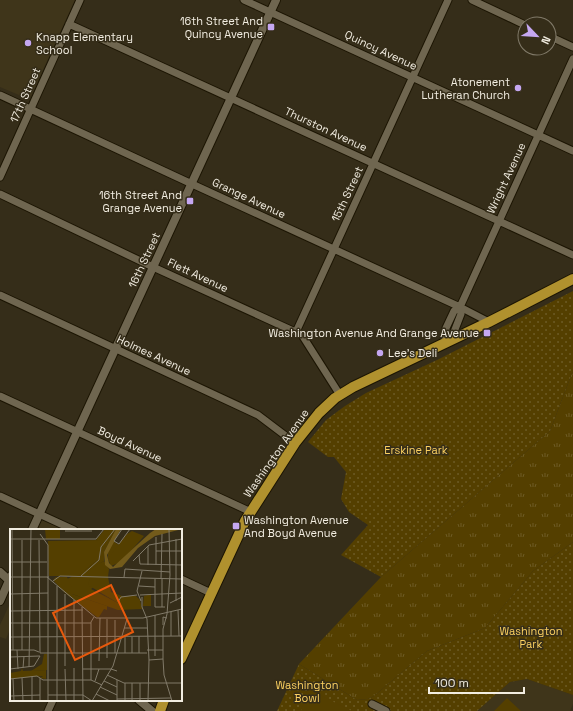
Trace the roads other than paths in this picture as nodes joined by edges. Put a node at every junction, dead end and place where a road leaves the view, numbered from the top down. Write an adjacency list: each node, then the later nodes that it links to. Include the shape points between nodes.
1 (80, 0): 8 (street, 17th Street)
2 (244, 0): 6 (street, Quincy Avenue)
3 (276, 0): 6 (street, 16th Street)
4 (448, 0): 12 (street, 15th Street)
5 (472, 0): 7 (street)
6 (271, 12): 12 (street, Quincy Avenue); 14 (street, 16th Street)
7 (517, 20)
8 (69, 24): 14 (street, Thurston Avenue); 15 (street, 17th Street)
9 (557, 40): 10 (street)
10 (573, 47)
11 (573, 59): 16 (street, Wright Avenue)
12 (413, 77): 16 (street, Quincy Avenue); 18 (street, 15th Street)
13 (0, 95): 15 (street, Grange Avenue)
14 (231, 98): 18 (street, Thurston Avenue); 20 (street, 16th Street)
15 (31, 109): 19 (street, 17th Street); 20 (street, Grange Avenue)
16 (538, 135): 17 (street, Quincy Avenue); 22 (street, Wright Avenue)
17 (573, 151)
18 (373, 163): 22 (street, Thurston Avenue); 23 (street, 15th Street)
19 (0, 177)
20 (192, 184): 23 (street, Grange Avenue); 25 (street, 16th Street)
21 (0, 194): 25 (street, Flett Avenue)
22 (499, 221): 24 (street, Thurston Avenue); 28 (street, Wright Avenue)
23 (334, 249): 28 (street, Grange Avenue); 30 (street, 15th Street)
24 (573, 255)
25 (154, 267): 30 (street, Flett Avenue); 32 (street, 16th Street)
26 (573, 279): 29 (main road, Washington Avenue)
27 (0, 295): 32 (street, Holmes Avenue)
28 (460, 307): 29 (street, Grange Avenue); 31 (street, Wright Avenue, via 461,314 454,332)
29 (489, 322): 31 (main road, Washington Avenue)
30 (296, 332): 33 (street, Flett Avenue, via 302,335)
31 (445, 343): 33 (main road, Washington Avenue)
32 (116, 350): 35 (street, 16th Street); 36 (street, Holmes Avenue, via 258,415)
33 (340, 395): 36 (main road, Washington Avenue, via 326,405)
34 (0, 396): 35 (street, Boyd Avenue)
35 (77, 432): 38 (street, Boyd Avenue); 39 (street, 16th Street)
36 (295, 443): 38 (main road, Washington Avenue)
37 (0, 496): 39 (street)
38 (250, 512): 45 (main road, Washington Avenue)
39 (40, 514): 40 (street, 16th Street); 41 (street)
40 (32, 529)
41 (72, 529)
42 (0, 572): 44 (street)
43 (182, 579): 45 (street)
44 (10, 580): 46 (street)
45 (211, 593): 47 (main road, Washington Avenue)
46 (0, 601)
47 (182, 657)
48 (53, 701): 52 (street)
49 (140, 701): 53 (street)
50 (164, 701): 54 (main road)
51 (372, 704): 55 (street)
52 (48, 711)
53 (152, 711)
54 (160, 711)
55 (386, 711)

